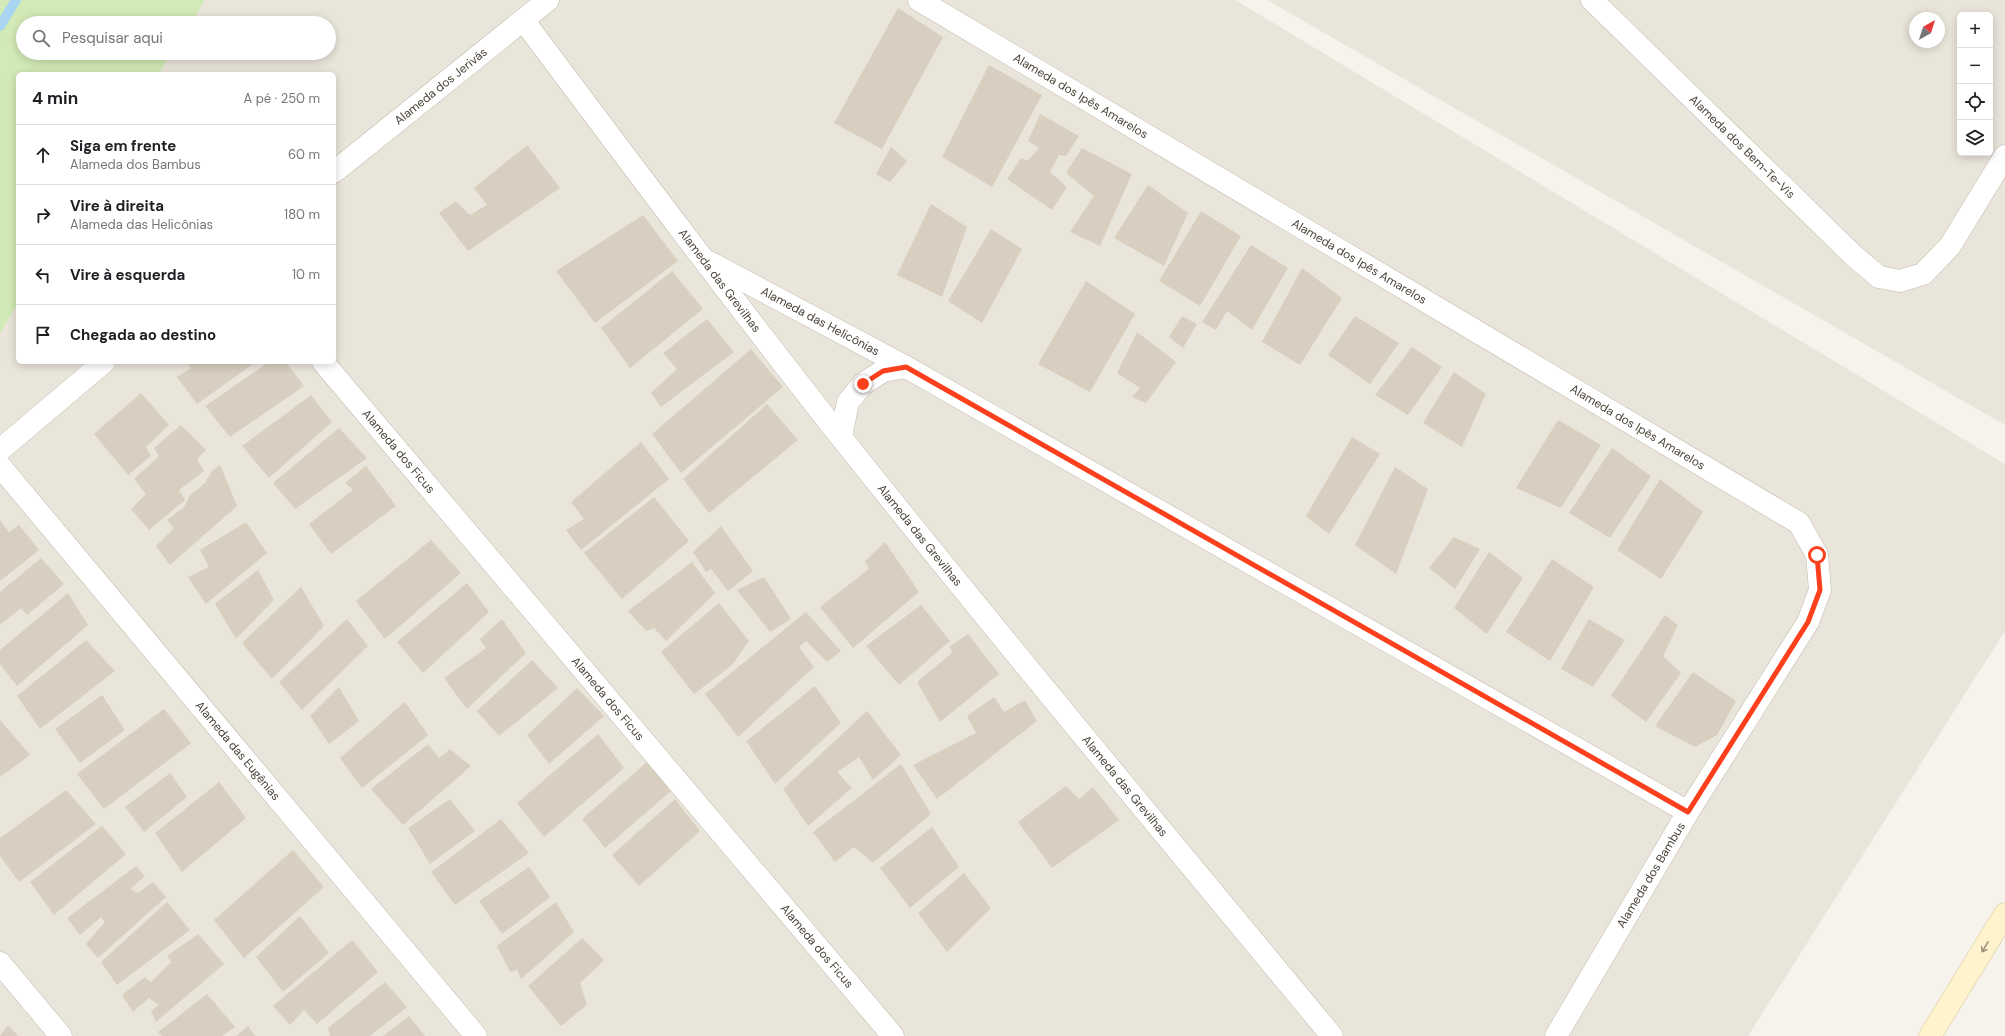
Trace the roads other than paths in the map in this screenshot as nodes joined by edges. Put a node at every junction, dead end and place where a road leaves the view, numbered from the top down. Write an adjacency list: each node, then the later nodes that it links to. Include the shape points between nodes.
1 (548, 0): 4 (street, Alameda dos Jerivás)
2 (919, 0): 14 (street, Alameda dos Ipês Amarelos)
3 (1592, 0): 5 (street, Alameda dos Bem-Te-Vis, via 1854,256 1879,277 1900,280 1923,274 1945,252)
4 (524, 21): 6 (street, Alameda dos Jerivás); 7 (street, Alameda das Grevilhas)
5 (2005, 156)
6 (336, 170)
7 (703, 259): 10 (street, Alameda das Helicônias); 11 (street, Alameda das Grevilhas)
8 (102, 364): 12 (street)
9 (325, 364): 20 (street, Alameda dos Ficus)
10 (906, 367): 11 (street, via 883,371 863,384 848,402); 15 (street, Alameda das Helicônias)
11 (841, 436): 21 (street, Alameda das Grevilhas, via 1164,834)
12 (0, 450)
13 (0, 466): 19 (street, Alameda das Eugênias)
14 (1799, 523): 15 (street, Alameda dos Bambus, via 1817,555 1820,590 1811,616)
15 (1688, 812): 22 (street, Alameda dos Bambus)
16 (2005, 914): 23 (main road, one-way to 23)
17 (0, 963): 18 (street)
18 (61, 1036)
19 (476, 1036)
20 (893, 1036)
21 (1332, 1036)
22 (1556, 1036)
23 (1930, 1036)

